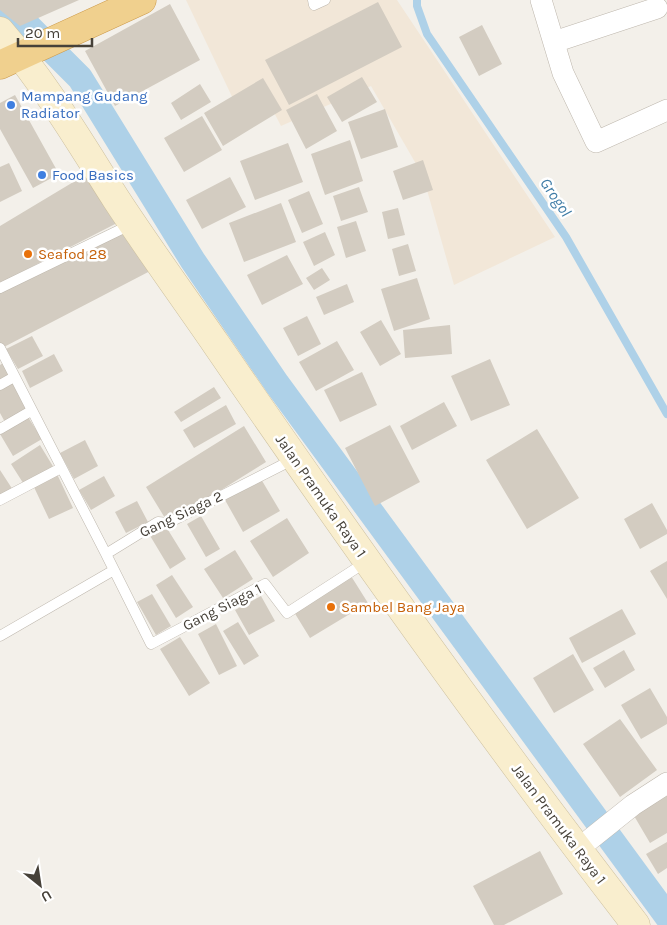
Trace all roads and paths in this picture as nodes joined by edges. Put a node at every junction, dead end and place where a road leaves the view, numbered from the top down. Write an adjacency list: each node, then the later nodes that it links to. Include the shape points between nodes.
1 (313, 0): 2 (lane, via 314,5)
2 (325, 0)
3 (541, 0): 7 (street)
4 (136, 1): 8 (highway)
5 (657, 8): 7 (street)
6 (0, 32): 8 (main road, Jalan Pramuka Raya 1)
7 (554, 42): 9 (street, via 563,73 596,142)
8 (20, 56): 10 (main road, Jalan Pramuka Raya 1, via 73,127)
9 (667, 110)
10 (134, 223): 11 (lane); 17 (main road, Jalan Pramuka Raya 1)
11 (0, 288)
12 (0, 348): 13 (lane)
13 (14, 377): 14 (lane); 15 (lane)
14 (0, 385)
15 (31, 411): 16 (lane); 18 (lane)
16 (0, 429)
17 (294, 459): 20 (lane, Gang Siaga 2, via 168,523 158,522); 21 (main road, Jalan Pramuka Raya 1)
18 (61, 468): 19 (lane); 20 (lane)
19 (0, 500)
20 (106, 554): 22 (lane, Gang Siaga 1)
21 (367, 561): 22 (lane, Gang Siaga 1, via 286,613 265,584 151,644); 25 (main road, Jalan Pramuka Raya 1, via 477,716)
22 (114, 570): 23 (lane)
23 (0, 636)
24 (667, 783): 25 (street)
25 (596, 834): 26 (main road, Jalan Pramuka Raya 1)
26 (636, 925)

